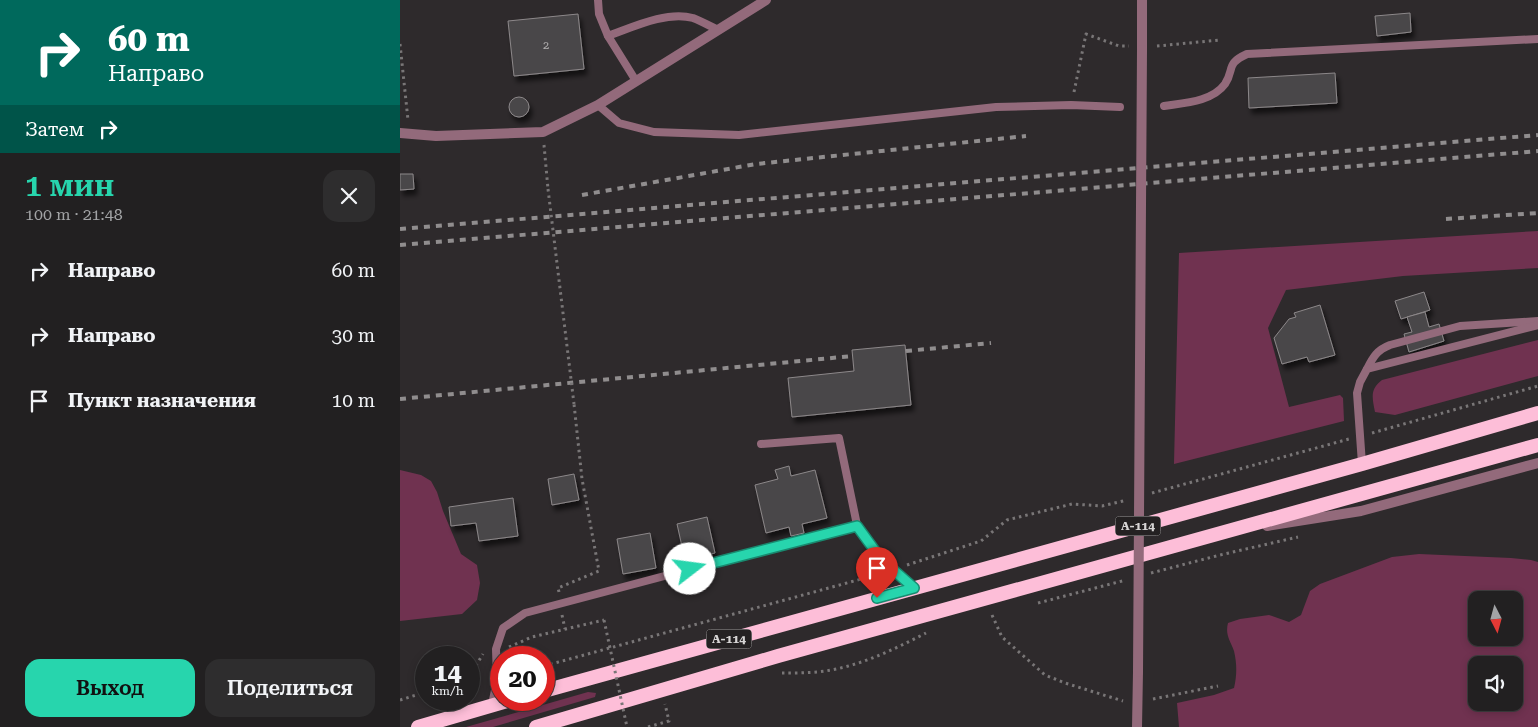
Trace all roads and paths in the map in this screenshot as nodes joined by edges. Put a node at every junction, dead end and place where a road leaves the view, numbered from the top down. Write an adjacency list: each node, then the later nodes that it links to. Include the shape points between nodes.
1 (598, 0): 5 (lane)
2 (766, 0): 4 (street)
3 (1142, 0): 61 (street, bridge)
4 (718, 30): 5 (lane, via 693,18 675,16); 11 (street)
5 (608, 36): 11 (lane)
6 (1538, 39): 14 (lane, via 1247,54 1237,59 1225,83 1213,94 1195,101)
7 (1220, 40): 10 (path)
8 (400, 44): 16 (path)
9 (1129, 46): 13 (path, via 1119,46 1086,34)
10 (1157, 46)
11 (636, 81): 12 (street)
12 (598, 105): 13 (lane, via 620,123 654,132 739,136 986,108); 16 (street, via 543,132 436,136)
13 (1071, 105): 15 (lane)
14 (1164, 106)
15 (1120, 107)
16 (405, 133)
17 (545, 164): 38 (path, bridge, via 582,480 599,571 558,588)
18 (1538, 321): 20 (lane, via 1460,326 1390,345 1381,348)
19 (1538, 325): 20 (lane)
20 (1366, 369): 23 (lane, via 1357,393)
21 (1538, 386): 23 (path)
22 (1538, 413): 27 (highway, А-114)
23 (1360, 436): 27 (lane); 28 (path)
24 (762, 444): 30 (lane, via 839,438)
25 (1538, 445): 31 (highway, А-114)
26 (1538, 463): 31 (street, via 1361,511)
27 (1362, 464): 37 (highway, А-114)
28 (1150, 493)
29 (1130, 499): 34 (path, via 1102,506 1072,504 1008,520 981,541)
30 (857, 526): 33 (lane); 38 (lane)
31 (1210, 535): 58 (highway, А-114)
32 (1220, 555): 35 (path)
33 (881, 559): 37 (lane); 47 (path, via 869,562 876,574)
34 (904, 566)
35 (1144, 575)
36 (1134, 577): 39 (path)
37 (914, 588): 50 (highway, А-114)
38 (560, 603): 41 (path); 44 (lane, via 525,613 503,628)
39 (1030, 605)
40 (1001, 612): 55 (path, via 992,615 1002,637 1046,674)
41 (565, 629): 43 (path); 59 (path, bridge, via 604,620)
42 (927, 632): 48 (path, via 889,652 849,666 817,672)
43 (532, 637)
44 (497, 646)
45 (484, 651): 46 (path)
46 (480, 658)
47 (555, 663)
48 (779, 673)
49 (1218, 686): 52 (path)
50 (555, 687)
51 (415, 695): 53 (path)
52 (1153, 699)
53 (400, 700)
54 (664, 701): 60 (path, via 669,721)
55 (1123, 701)
56 (490, 706): 57 (highway)
57 (418, 727)
58 (536, 727)
59 (627, 727)
60 (648, 727)
61 (1137, 727)

